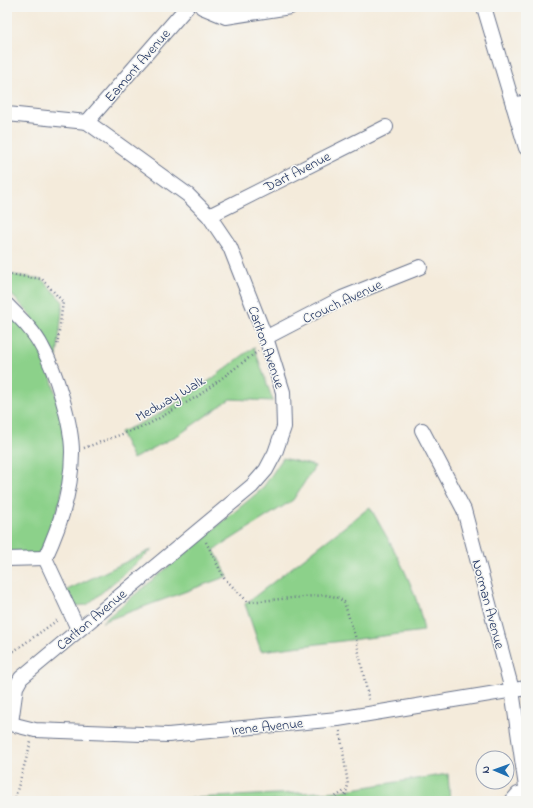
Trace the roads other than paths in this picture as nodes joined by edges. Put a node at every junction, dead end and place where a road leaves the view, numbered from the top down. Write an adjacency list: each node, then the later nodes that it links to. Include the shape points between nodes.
1 (187, 7): 7 (street, Eamont Avenue)
2 (202, 7): 3 (street, via 226,17)
3 (290, 7)
4 (484, 7): 5 (street)
5 (520, 103): 9 (street)
6 (7, 114): 7 (street)
7 (87, 122): 10 (street, Carlton Avenue, via 188,195)
8 (386, 127): 10 (street, Dart Avenue)
9 (526, 148)
10 (209, 216): 13 (street, Carlton Avenue, via 230,247)
11 (420, 267): 13 (street, Crouch Avenue, via 342,298)
12 (7, 305): 15 (street, via 20,317 42,347 60,392 69,424 72,452 68,486 56,533)
13 (267, 341): 17 (street, Carlton Avenue, via 283,392 284,427 266,470 252,486 200,530)
14 (422, 430): 18 (street, Norman Avenue, via 464,510)
15 (44, 558): 16 (street); 17 (street)
16 (7, 559)
17 (78, 629): 19 (street, Carlton Avenue, via 21,678 16,687)
18 (519, 689): 19 (street, Irene Avenue, via 338,719 168,735 35,730); 20 (street, Norman Avenue)
19 (9, 723)
20 (526, 787)
21 (526, 792): 22 (street, via 518,794)
22 (512, 801)

